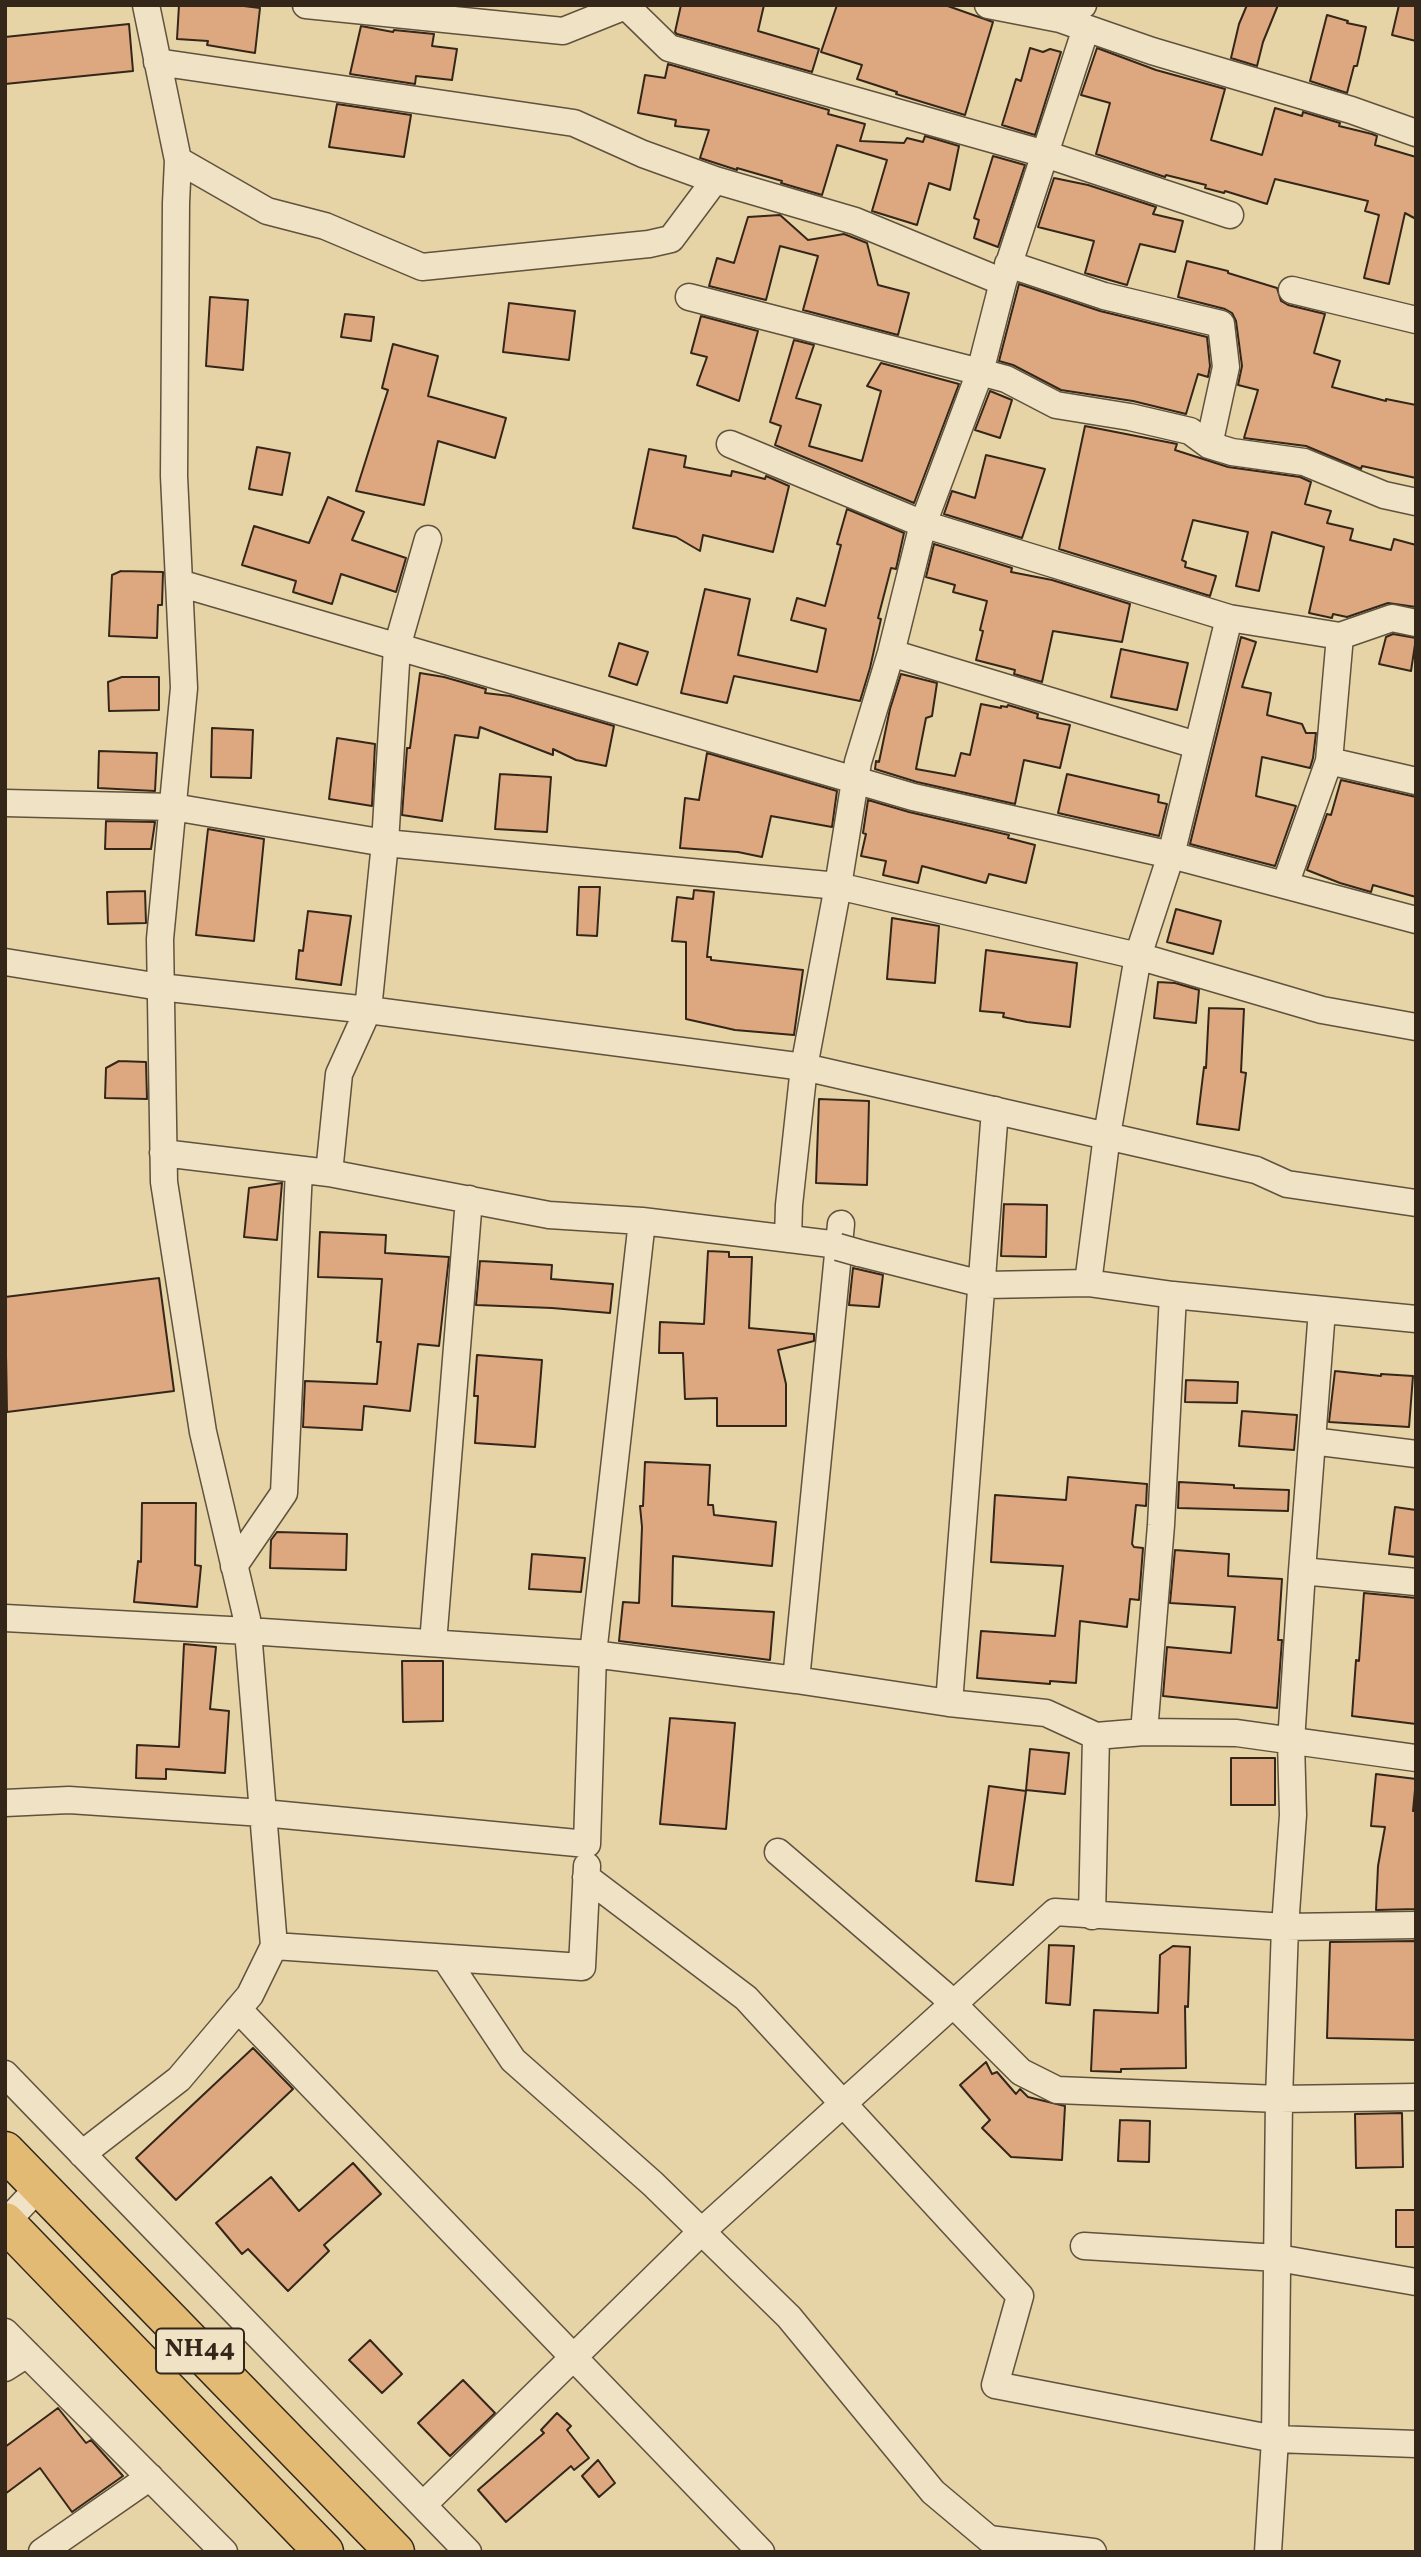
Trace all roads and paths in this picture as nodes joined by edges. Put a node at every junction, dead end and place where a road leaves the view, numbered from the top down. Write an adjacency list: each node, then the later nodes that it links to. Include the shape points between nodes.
1 (146, 5): 6 (street)
2 (306, 5): 4 (street, via 563,31)
3 (988, 5): 5 (street, via 1060,19)
4 (628, 6): 8 (street, via 669,48)
5 (1085, 17): 7 (street, via 1152,51); 8 (street)
6 (157, 62): 9 (street); 10 (street, via 574,123)
7 (1416, 133)
8 (1045, 154): 11 (street); 12 (street)
9 (178, 160): 10 (street, via 267,211 325,226 422,267 671,239); 22 (street, via 174,476)
10 (715, 180): 12 (street, via 855,221)
11 (1230, 215)
12 (1005, 273): 16 (street); 18 (street, via 1221,324 1226,367)
13 (1292, 290): 15 (street)
14 (689, 297): 16 (street)
15 (1416, 320)
16 (980, 372): 18 (street, via 1006,379 1056,405 1190,431); 20 (street)
17 (730, 444): 20 (street)
18 (1209, 445): 19 (street, via 1304,462 1384,495)
19 (1416, 502)
20 (923, 524): 23 (street); 27 (street)
21 (428, 539): 26 (street)
22 (179, 583): 26 (street); 33 (street, via 184,688)
23 (1229, 618): 25 (street); 28 (street)
24 (1416, 623): 25 (street, via 1392,618)
25 (1340, 636): 29 (street)
26 (397, 647): 30 (street); 34 (street)
27 (891, 653): 28 (street); 30 (street)
28 (1196, 746): 35 (street)
29 (1329, 761): 31 (street); 36 (street)
30 (855, 780): 35 (street); 37 (street)
31 (1416, 781)
32 (5, 803): 33 (street)
33 (173, 807): 34 (street); 41 (street)
34 (385, 843): 37 (street); 42 (street)
35 (1171, 855): 36 (street); 39 (street)
36 (1285, 885): 38 (street)
37 (838, 886): 39 (street); 44 (street)
38 (1416, 920)
39 (1138, 956): 43 (street, via 1322,1010); 46 (street)
40 (5, 962): 41 (street)
41 (160, 987): 42 (street); 47 (street)
42 (368, 1010): 44 (street); 49 (street, via 339,1074)
43 (1416, 1027)
44 (804, 1067): 45 (street); 53 (street)
45 (995, 1110): 46 (street); 55 (street)
46 (1107, 1135): 51 (street, via 1256,1171 1287,1184); 56 (street)
47 (163, 1153): 48 (street); 62 (street, via 203,1432)
48 (299, 1171): 49 (street); 62 (street, via 284,1493)
49 (329, 1173): 50 (street)
50 (469, 1199): 52 (street, via 550,1215); 67 (street)
51 (1416, 1203)
52 (642, 1221): 53 (street); 68 (street)
53 (788, 1239): 54 (street)
54 (844, 1242): 55 (street); 69 (street)
55 (982, 1283): 56 (street); 70 (street)
56 (1088, 1283): 57 (street)
57 (1173, 1295): 58 (street); 71 (street)
58 (1322, 1310): 59 (street); 60 (street)
59 (1416, 1320)
60 (1312, 1441): 61 (street); 63 (street)
61 (1416, 1454)
62 (234, 1566): 66 (street)
63 (1302, 1571): 64 (street); 73 (street)
64 (1416, 1582)
65 (5, 1618): 66 (street)
66 (248, 1631): 67 (street); 76 (street)
67 (433, 1643): 68 (street)
68 (593, 1654): 69 (street); 77 (street)
69 (796, 1680): 70 (street)
70 (949, 1703): 72 (street, via 1046,1713)
71 (1144, 1732): 72 (street); 73 (street, via 1237,1733)
72 (1096, 1736): 80 (street)
73 (1291, 1742): 74 (street); 82 (street, via 1293,1815)
74 (1416, 1758)
75 (5, 1803): 76 (street, via 69,1800)
76 (263, 1813): 77 (street); 83 (street)
77 (587, 1844): 79 (street)
78 (778, 1852): 85 (street)
79 (586, 1877): 84 (street, via 582,1967); 90 (street, via 746,1998)
80 (1092, 1916): 82 (street); 85 (street, via 1055,1912)
81 (1416, 1925): 82 (street)
82 (1285, 1927): 89 (street)
83 (274, 1946): 84 (street); 86 (street)
84 (445, 1958): 95 (street, via 513,2060)
85 (953, 2007): 89 (street, via 1021,2072 1057,2090); 90 (street)
86 (238, 2009): 92 (street, via 179,2079); 100 (street)
87 (5, 2074): 92 (street)
88 (1416, 2097): 89 (street)
89 (1279, 2099): 97 (street)
90 (844, 2105): 95 (street); 102 (street, via 1020,2297 995,2385)
91 (5, 2151): 93 (highway, NH44)
92 (82, 2154): 105 (street)
93 (40, 2186): 94 (street); 109 (highway, NH44)
94 (5, 2222): 108 (highway, NH44)
95 (702, 2231): 100 (street); 112 (street, via 789,2316 933,2492 989,2539)
96 (1084, 2246): 97 (street)
97 (1278, 2258): 98 (street); 102 (street)
98 (1416, 2283)
99 (5, 2332): 101 (street)
100 (573, 2356): 105 (street); 111 (street)
101 (16, 2361): 104 (street)
102 (1275, 2439): 103 (street); 113 (street)
103 (1416, 2444)
104 (150, 2477): 106 (street); 107 (street)
105 (423, 2505): 110 (street)
106 (42, 2552)
107 (224, 2552)
108 (324, 2552)
109 (395, 2552)
110 (468, 2552)
111 (761, 2552)
112 (1093, 2552)
113 (1268, 2552)

